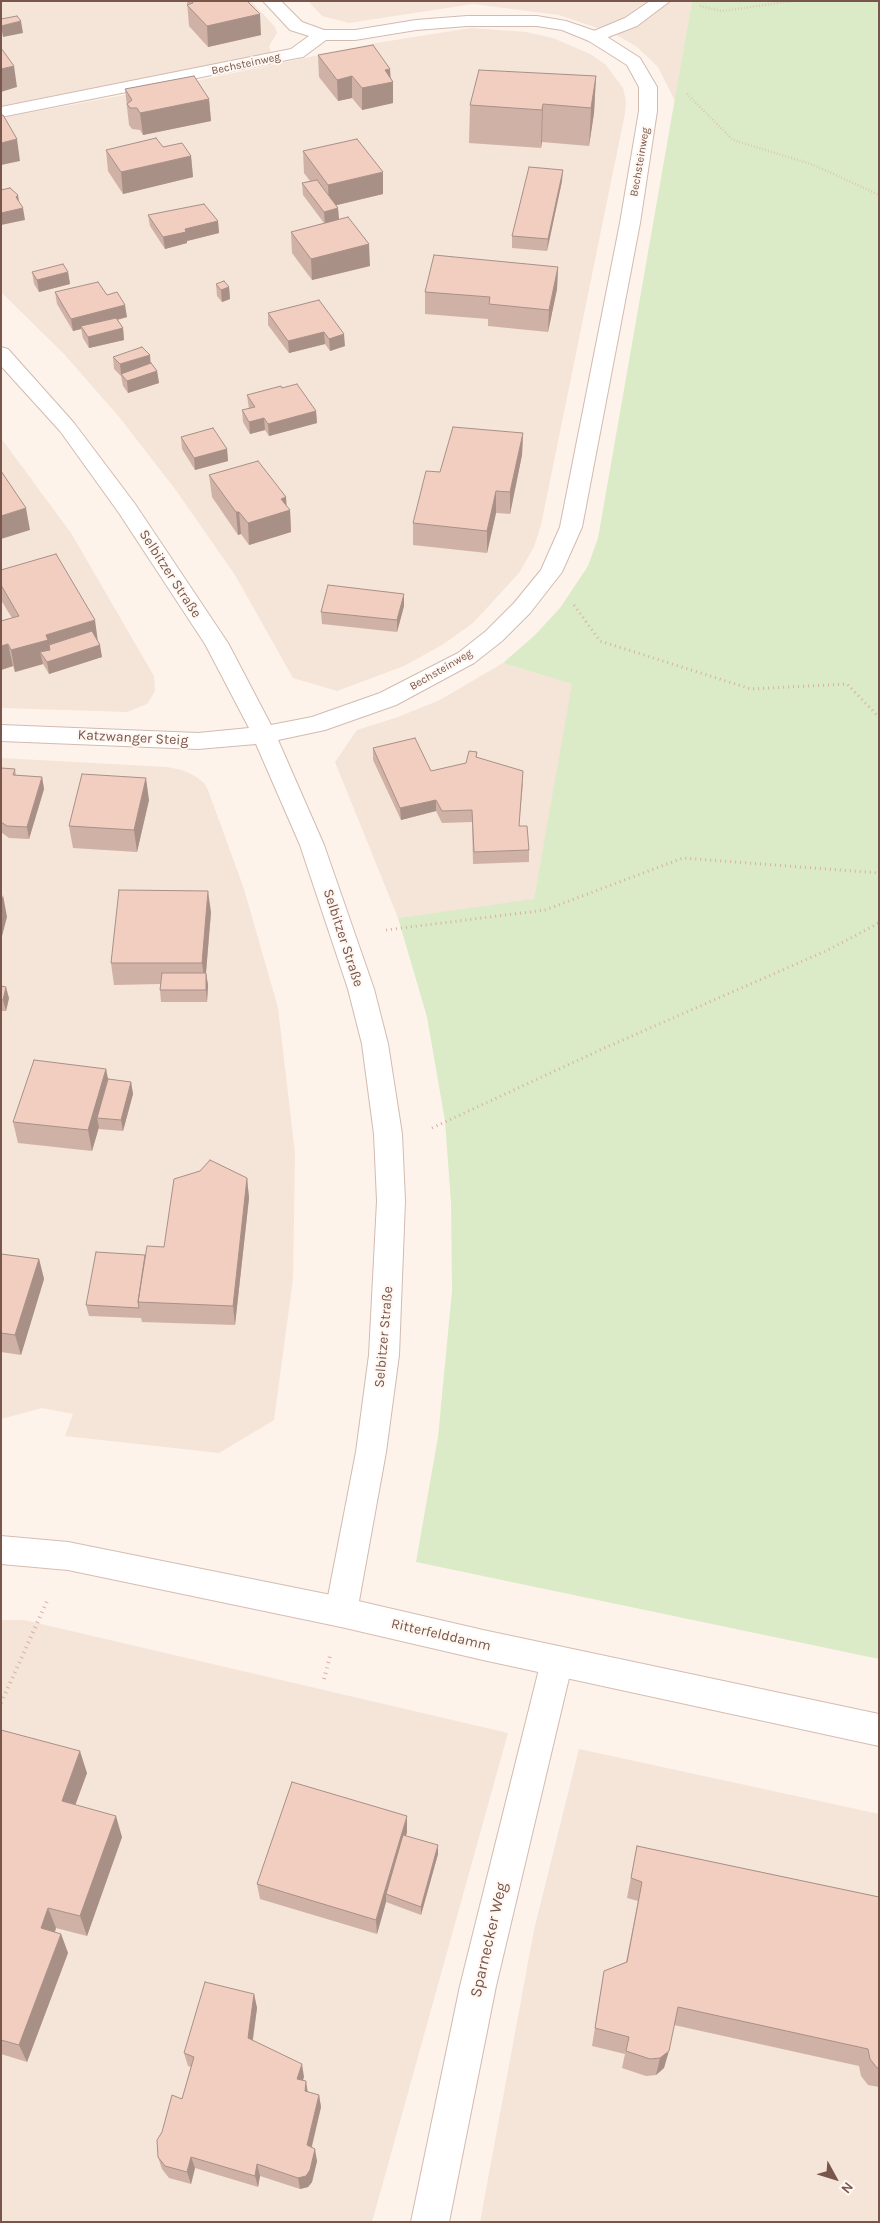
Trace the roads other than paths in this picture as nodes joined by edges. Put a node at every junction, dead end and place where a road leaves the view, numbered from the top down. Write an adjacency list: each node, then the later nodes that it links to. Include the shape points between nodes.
1 (271, 1): 3 (street, via 296,26)
2 (662, 1): 4 (street, via 631,22)
3 (322, 35): 4 (street, Bechsteinweg, via 355,36 416,25 467,21 537,21 566,26); 5 (street, Bechsteinweg, via 298,52)
4 (595, 37): 8 (street, Bechsteinweg, via 634,62 648,87 648,111 573,517 564,545 551,572 522,608 466,658 388,699 317,724)
5 (1, 112)
6 (1, 353): 8 (street, Selbitzer Straße, via 67,427 127,509 216,643)
7 (1, 733): 8 (street, Katzwanger Steig, via 198,741)
8 (264, 735): 10 (street, Selbitzer Straße, via 312,845 344,936 375,1044 388,1134 391,1200 384,1355 371,1452)
9 (1, 1550): 10 (street, Ritterfelddamm, via 68,1556)
10 (341, 1612): 11 (street, Ritterfelddamm)
11 (556, 1661): 12 (street, Ritterfelddamm); 13 (street, Sparnecker Weg, via 478,1986)
12 (879, 1730)
13 (430, 2222)

